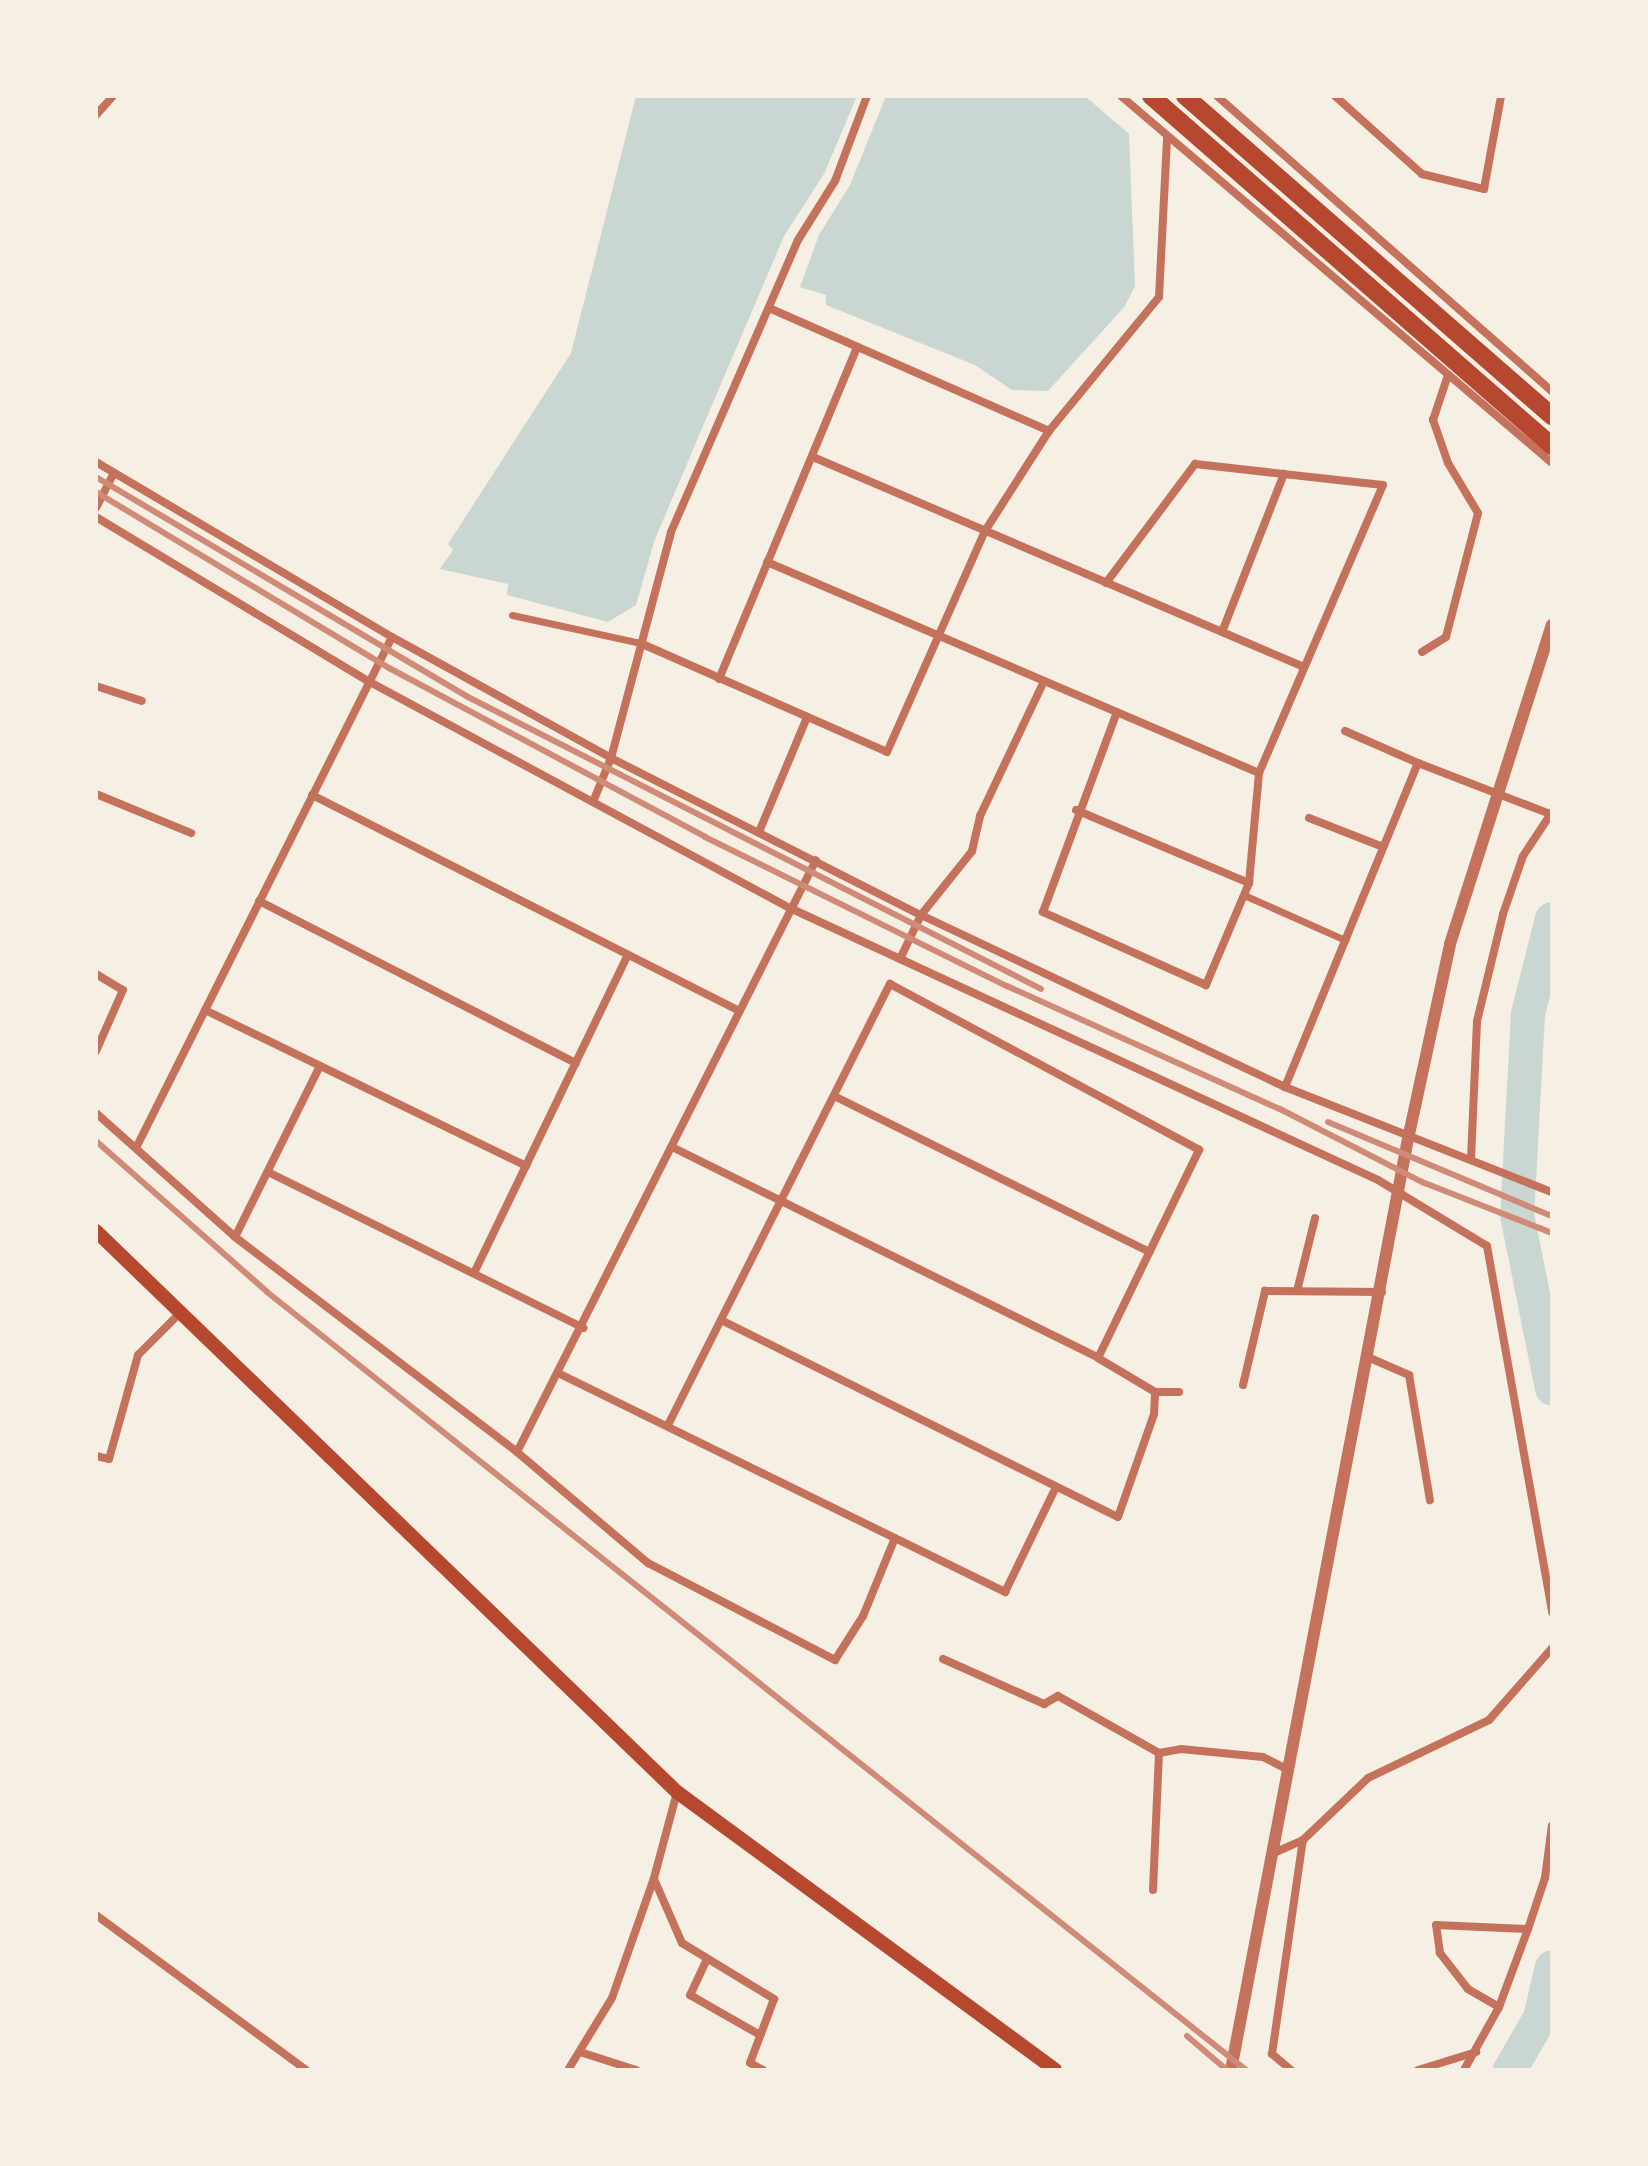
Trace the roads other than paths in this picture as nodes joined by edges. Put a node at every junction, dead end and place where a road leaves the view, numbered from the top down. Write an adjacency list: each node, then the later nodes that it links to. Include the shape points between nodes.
1 (113, 96): 9 (street)
2 (867, 96): 11 (street, via 835,181 798,240)
3 (1121, 96): 10 (street)
4 (1151, 96): 17 (highway)
5 (1185, 96): 15 (highway)
6 (1217, 96): 14 (street)
7 (1335, 96): 8 (street, via 1422,174 1484,189)
8 (1501, 96)
9 (96, 115)
10 (1167, 137): 13 (street); 16 (street, via 1159,297)
11 (769, 308): 12 (street); 33 (street, via 671,532)
12 (857, 347): 16 (street); 18 (street)
13 (1448, 375): 20 (street); 34 (street, via 1433,420 1448,463 1478,513 1446,637)
14 (1552, 391)
15 (1552, 416)
16 (1049, 431): 25 (street)
17 (1552, 446)
18 (813, 457): 25 (street); 26 (street)
19 (96, 462): 21 (street)
20 (1552, 463)
21 (114, 473): 23 (street); 32 (street)
22 (1284, 474): 27 (street, via 1195,464); 30 (street); 35 (street, via 1383,485)
23 (96, 508)
24 (96, 517): 37 (street)
25 (985, 531): 27 (street); 31 (street)
26 (767, 562): 31 (street); 36 (street)
27 (1106, 583): 30 (street)
28 (512, 615): 33 (street)
29 (1552, 625): 47 (street)
30 (1222, 632): 35 (street)
31 (939, 636): 38 (street); 42 (street, via 887,752)
32 (392, 637): 37 (street); 44 (street)
33 (640, 643): 36 (street); 44 (street)
34 (1422, 652)
35 (1304, 667): 46 (street)
36 (719, 679): 42 (street)
37 (368, 681): 49 (street); 50 (street)
38 (1044, 681): 41 (street); 62 (street, via 980,816 972,851)
39 (96, 686): 40 (street)
40 (142, 701)
41 (1117, 712): 46 (street); 51 (street)
42 (807, 717): 54 (street)
43 (1345, 731): 45 (street)
44 (611, 758): 50 (street); 54 (street)
45 (1418, 763): 47 (street); 56 (street)
46 (1259, 773): 58 (street)
47 (1496, 792): 52 (street); 75 (street, via 1450,944)
48 (96, 794): 55 (street)
49 (312, 795): 60 (street); 64 (street)
50 (593, 802): 61 (street)
51 (1076, 810): 58 (street); 59 (street, via 1043,912 1206,985)
52 (1551, 813): 78 (street, via 1523,856 1477,1021)
53 (1309, 818): 56 (street)
54 (759, 832): 57 (street)
55 (191, 833)
56 (1383, 847): 63 (street)
57 (816, 860): 61 (street); 62 (street)
58 (1249, 883): 59 (street)
59 (1244, 895): 63 (street)
60 (259, 901): 67 (street); 70 (street)
61 (792, 909): 65 (street); 68 (street)
62 (921, 915): 65 (street); 72 (street)
63 (1345, 940): 72 (street)
64 (628, 955): 68 (street); 70 (street)
65 (900, 959): 82 (street)
66 (96, 974): 69 (street, via 123,990)
67 (205, 1010): 71 (street); 76 (street)
68 (740, 1011): 77 (street)
69 (96, 1051)
70 (576, 1063): 79 (street)
71 (320, 1066): 79 (street); 80 (street)
72 (1285, 1087): 75 (street)
73 (834, 1096): 83 (street); 87 (street); 87 (street, via 890,984 1199,1150)
74 (96, 1113): 76 (street)
75 (1408, 1139): 78 (street); 82 (street)
76 (137, 1146): 86 (street)
77 (672, 1147): 83 (street); 93 (street)
78 (1471, 1159): 81 (street)
79 (526, 1166): 88 (street)
80 (268, 1172): 86 (street); 88 (street)
81 (1552, 1192)
82 (1401, 1194): 90 (street); 106 (street, via 1487,1246)
83 (780, 1202): 92 (street); 94 (street)
84 (1315, 1218): 89 (street)
85 (96, 1231): 91 (main road)
86 (235, 1237): 101 (street)
87 (1149, 1252): 94 (street)
88 (475, 1271): 93 (street)
89 (1297, 1291): 90 (street); 97 (street, via 1265,1291)
90 (1383, 1292): 95 (street)
91 (180, 1313): 102 (street, via 138,1355 109,1459); 111 (main road)
92 (721, 1320): 100 (street); 103 (street)
93 (583, 1328): 96 (street)
94 (1098, 1358): 98 (street)
95 (1370, 1358): 104 (street, via 1409,1375); 110 (street)
96 (560, 1374): 100 (street); 101 (street)
97 (1243, 1385)
98 (1155, 1392): 99 (street); 103 (street, via 1154,1414 1118,1517)
99 (1179, 1392)
100 (668, 1425): 105 (street)
101 (517, 1452): 105 (street, via 648,1563 835,1660 863,1616)
102 (96, 1456)
103 (1056, 1487): 105 (street, via 1005,1592)
104 (1430, 1500)
105 (895, 1538)
106 (1552, 1612)
107 (1552, 1648): 113 (street, via 1489,1720 1368,1778)
108 (943, 1659): 109 (street, via 1044,1704 1058,1696)
109 (1159, 1753): 110 (street, via 1181,1749 1263,1757); 116 (street)
110 (1291, 1772): 114 (street)
111 (677, 1792): 115 (street); 129 (main road)
112 (1552, 1825): 118 (street, via 1545,1878)
113 (1303, 1840): 114 (street); 131 (street, via 1272,2054)
114 (1276, 1852): 130 (street)
115 (654, 1878): 119 (street, via 682,1943); 122 (street, via 612,1998)
116 (1153, 1890)
117 (96, 1915): 125 (street)
118 (1528, 1929): 120 (street); 120 (street, via 1436,1925 1440,1953 1468,1989)
119 (707, 1959): 121 (street, via 774,1999); 121 (street, via 690,1995)
120 (1499, 2007): 123 (street)
121 (760, 2035): 128 (street, via 750,2063)
122 (580, 2052): 124 (street); 126 (street)
123 (1477, 2052): 132 (street); 133 (street)
124 (625, 2069): 127 (street)
125 (306, 2070)
126 (568, 2070)
127 (636, 2070)
128 (763, 2070)
129 (1055, 2070)
130 (1231, 2070)
131 (1291, 2070)
132 (1418, 2070)
133 (1464, 2070)

